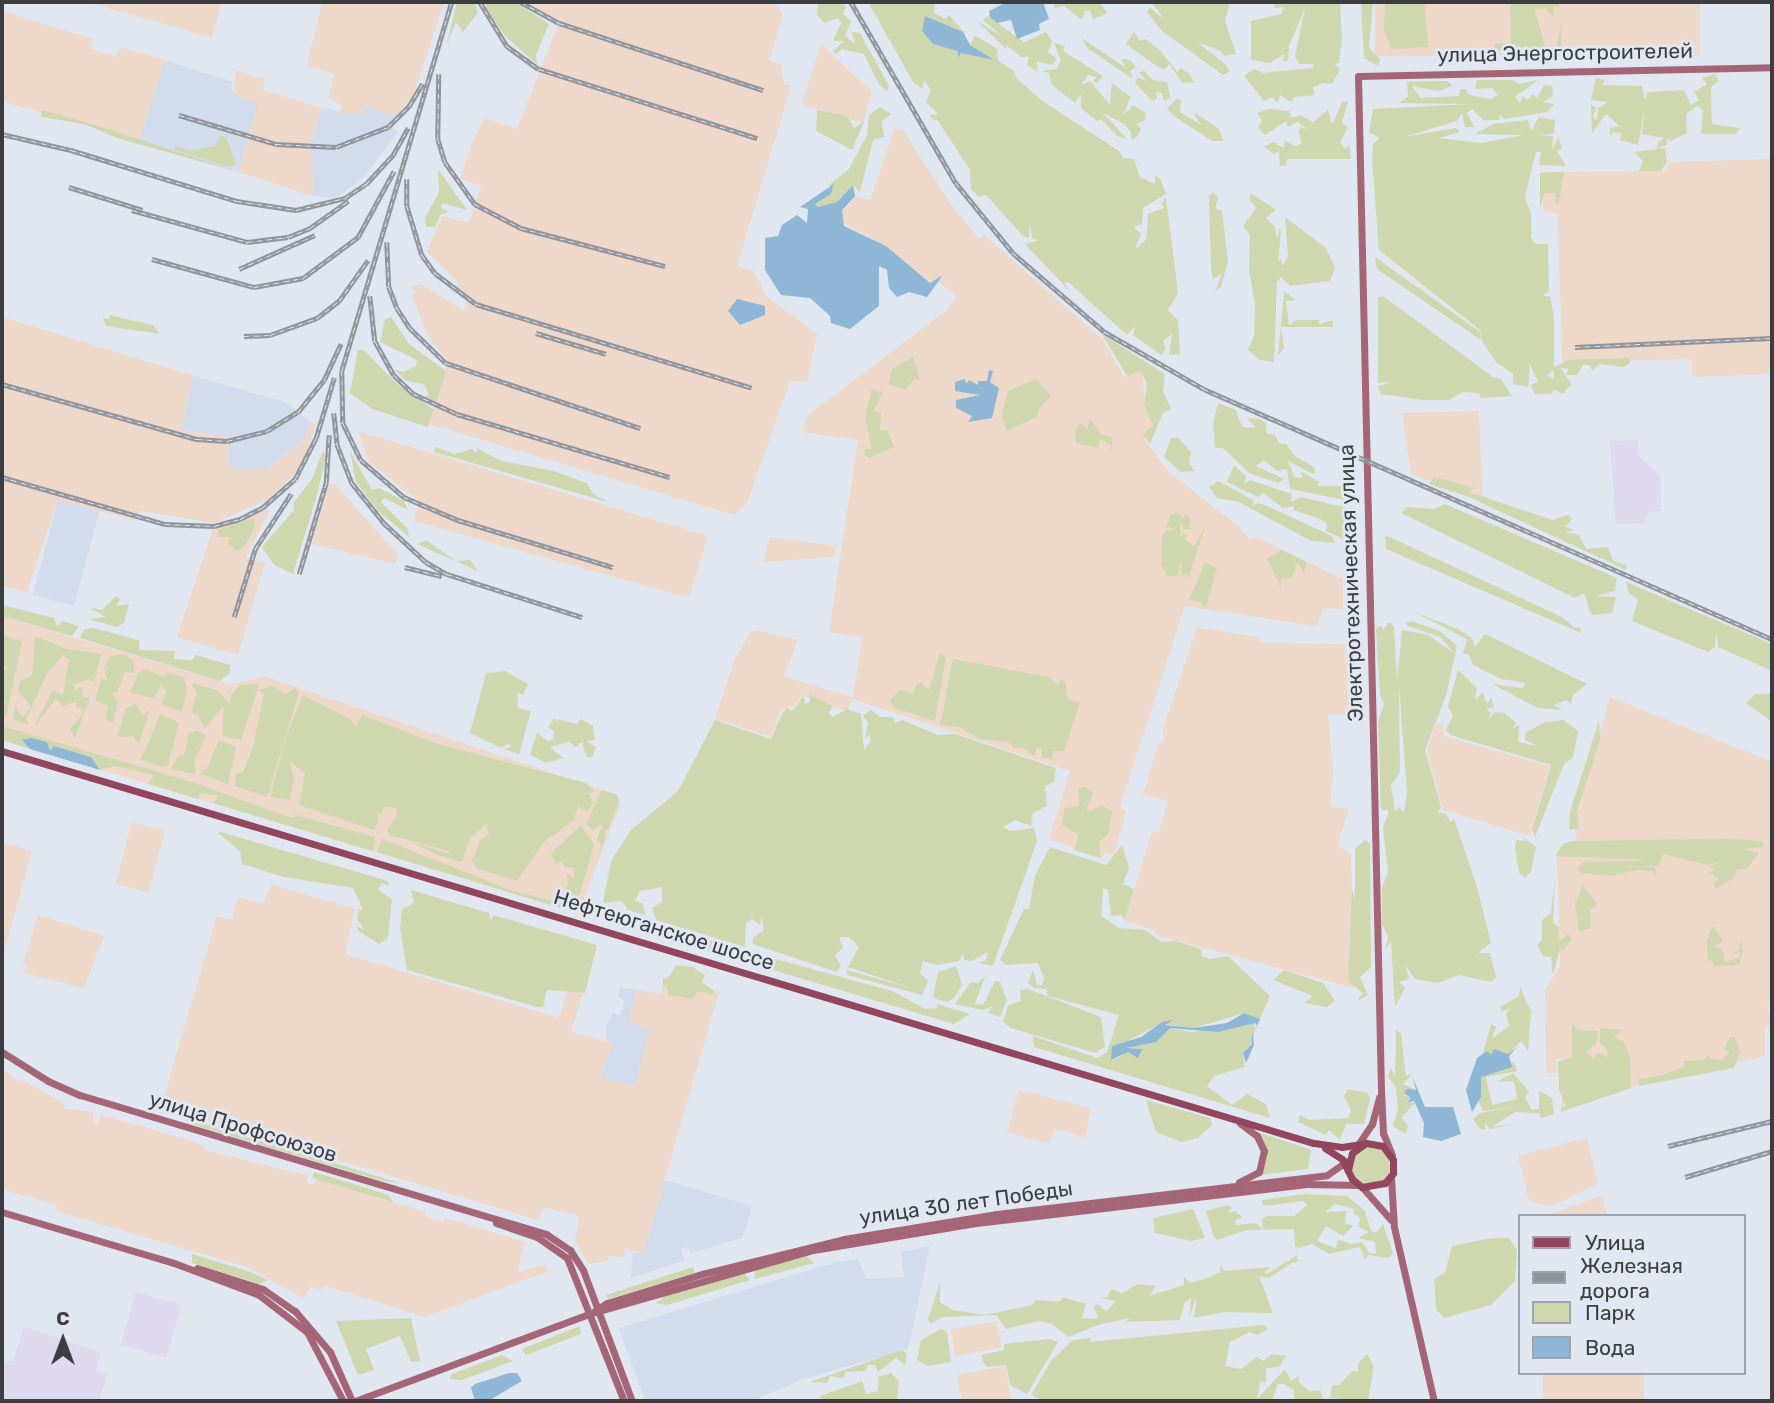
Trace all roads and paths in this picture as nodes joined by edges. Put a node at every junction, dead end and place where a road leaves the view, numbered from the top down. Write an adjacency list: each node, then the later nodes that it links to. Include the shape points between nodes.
1 (1772, 67): 2 (main road, улица Энергостроителей)
2 (1358, 76): 5 (main road, Электротехническая улица)
3 (2, 751): 6 (main road, Нефтеюганское шоссе)
4 (2, 1052): 15 (main road, улица Профсоюзов, via 80,1096)
5 (1381, 1090): 8 (main road, via 1372,1124); 9 (main road, via 1383,1133)
6 (1236, 1120): 7 (main road, Нефтеюганское шоссе); 12 (main road, via 1261,1141 1264,1162 1255,1175)
7 (1315, 1143): 8 (main road); 10 (main road)
8 (1360, 1146): 9 (main road, via 1379,1144); 10 (main road)
9 (1392, 1156): 11 (main road)
10 (1348, 1164): 12 (main road, улица 30 лет Победы, via 1327,1175); 13 (main road)
11 (1391, 1177): 13 (main road, via 1377,1187); 16 (main road)
12 (1232, 1185): 18 (main road, улица 30 лет Победы, via 937,1223 772,1255)
13 (1360, 1186): 16 (main road, via 1382,1206); 18 (main road, улица 30 лет Победы, via 1307,1184 904,1233 748,1266)
14 (2, 1212): 17 (main road)
15 (483, 1217): 18 (main road, улица Профсоюзов, via 531,1228 560,1242 583,1270); 19 (main road, улица Профсоюзов, via 559,1251 575,1273)
16 (1394, 1227): 24 (main road)
17 (174, 1263): 20 (main road, via 259,1295 285,1311 317,1347); 21 (main road, via 251,1284 289,1306 323,1341)
18 (600, 1310): 19 (main road, улица 30 лет Победы); 23 (main road, улица Профсоюзов)
19 (592, 1313): 21 (main road, улица 30 лет Победы); 22 (main road, улица Профсоюзов)
20 (343, 1401)
21 (354, 1401)
22 (624, 1401)
23 (632, 1401)
24 (1434, 1401)

